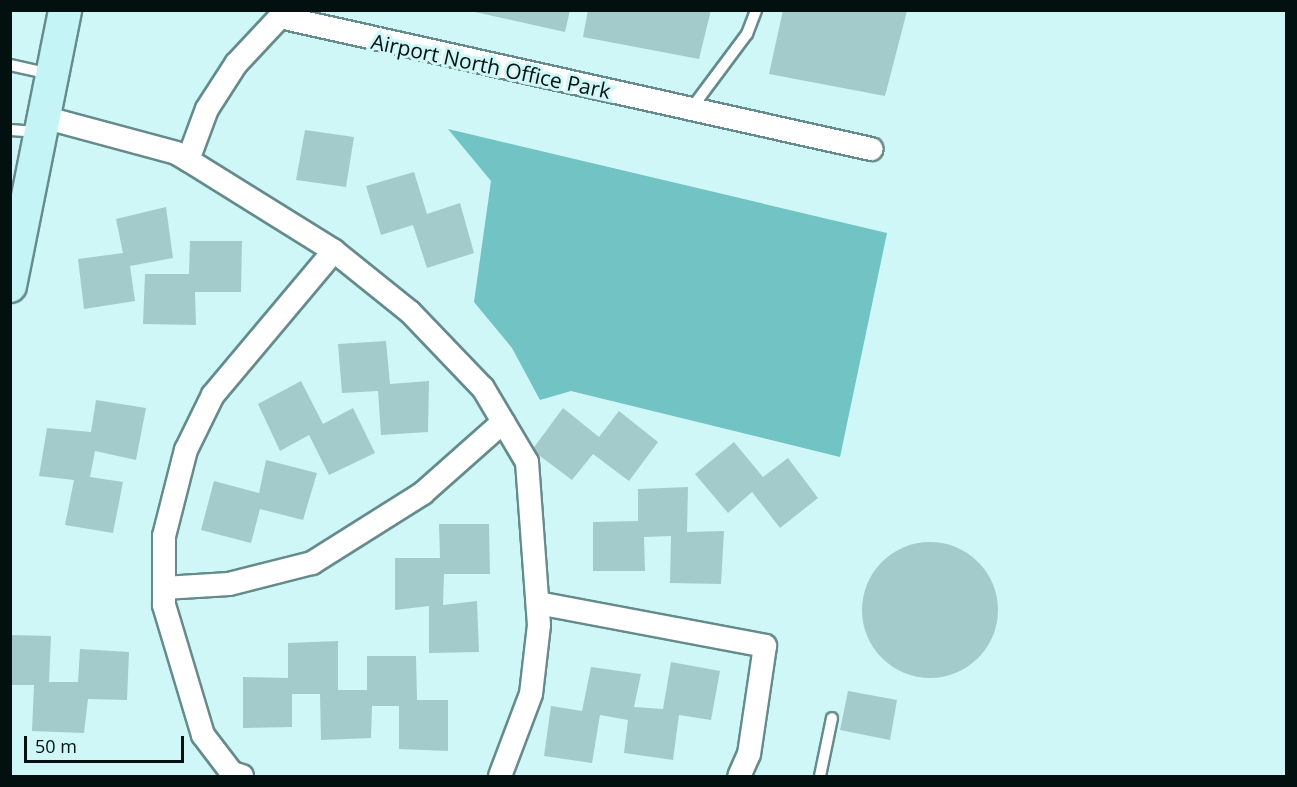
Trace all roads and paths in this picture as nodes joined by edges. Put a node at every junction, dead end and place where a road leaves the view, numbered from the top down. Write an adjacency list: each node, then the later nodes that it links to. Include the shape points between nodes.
1 (65, 10): 5 (main road)
2 (756, 10): 6 (lane, via 747,34)
3 (280, 14): 6 (street, Airport North Office Park); 9 (street, Airport North Office Park, via 236,64 213,100)
4 (10, 65): 5 (lane)
5 (51, 74): 7 (main road)
6 (691, 109): 8 (street, Airport North Office Park)
7 (31, 127): 9 (street, via 176,153); 11 (main road)
8 (871, 149)
9 (188, 160): 10 (street)
10 (334, 251): 12 (street, via 410,312 483,388); 13 (street, via 213,394 186,450 164,536)
11 (10, 286)
12 (503, 422): 13 (street, via 423,493 312,563 229,584); 14 (street, via 527,462)
13 (164, 588): 16 (street, via 173,637 203,735 232,773)
14 (538, 603): 17 (street, via 531,694); 18 (street, via 765,646 749,754)
15 (832, 718): 19 (lane)
16 (242, 777)
17 (500, 777)
18 (739, 777)
19 (820, 777)

